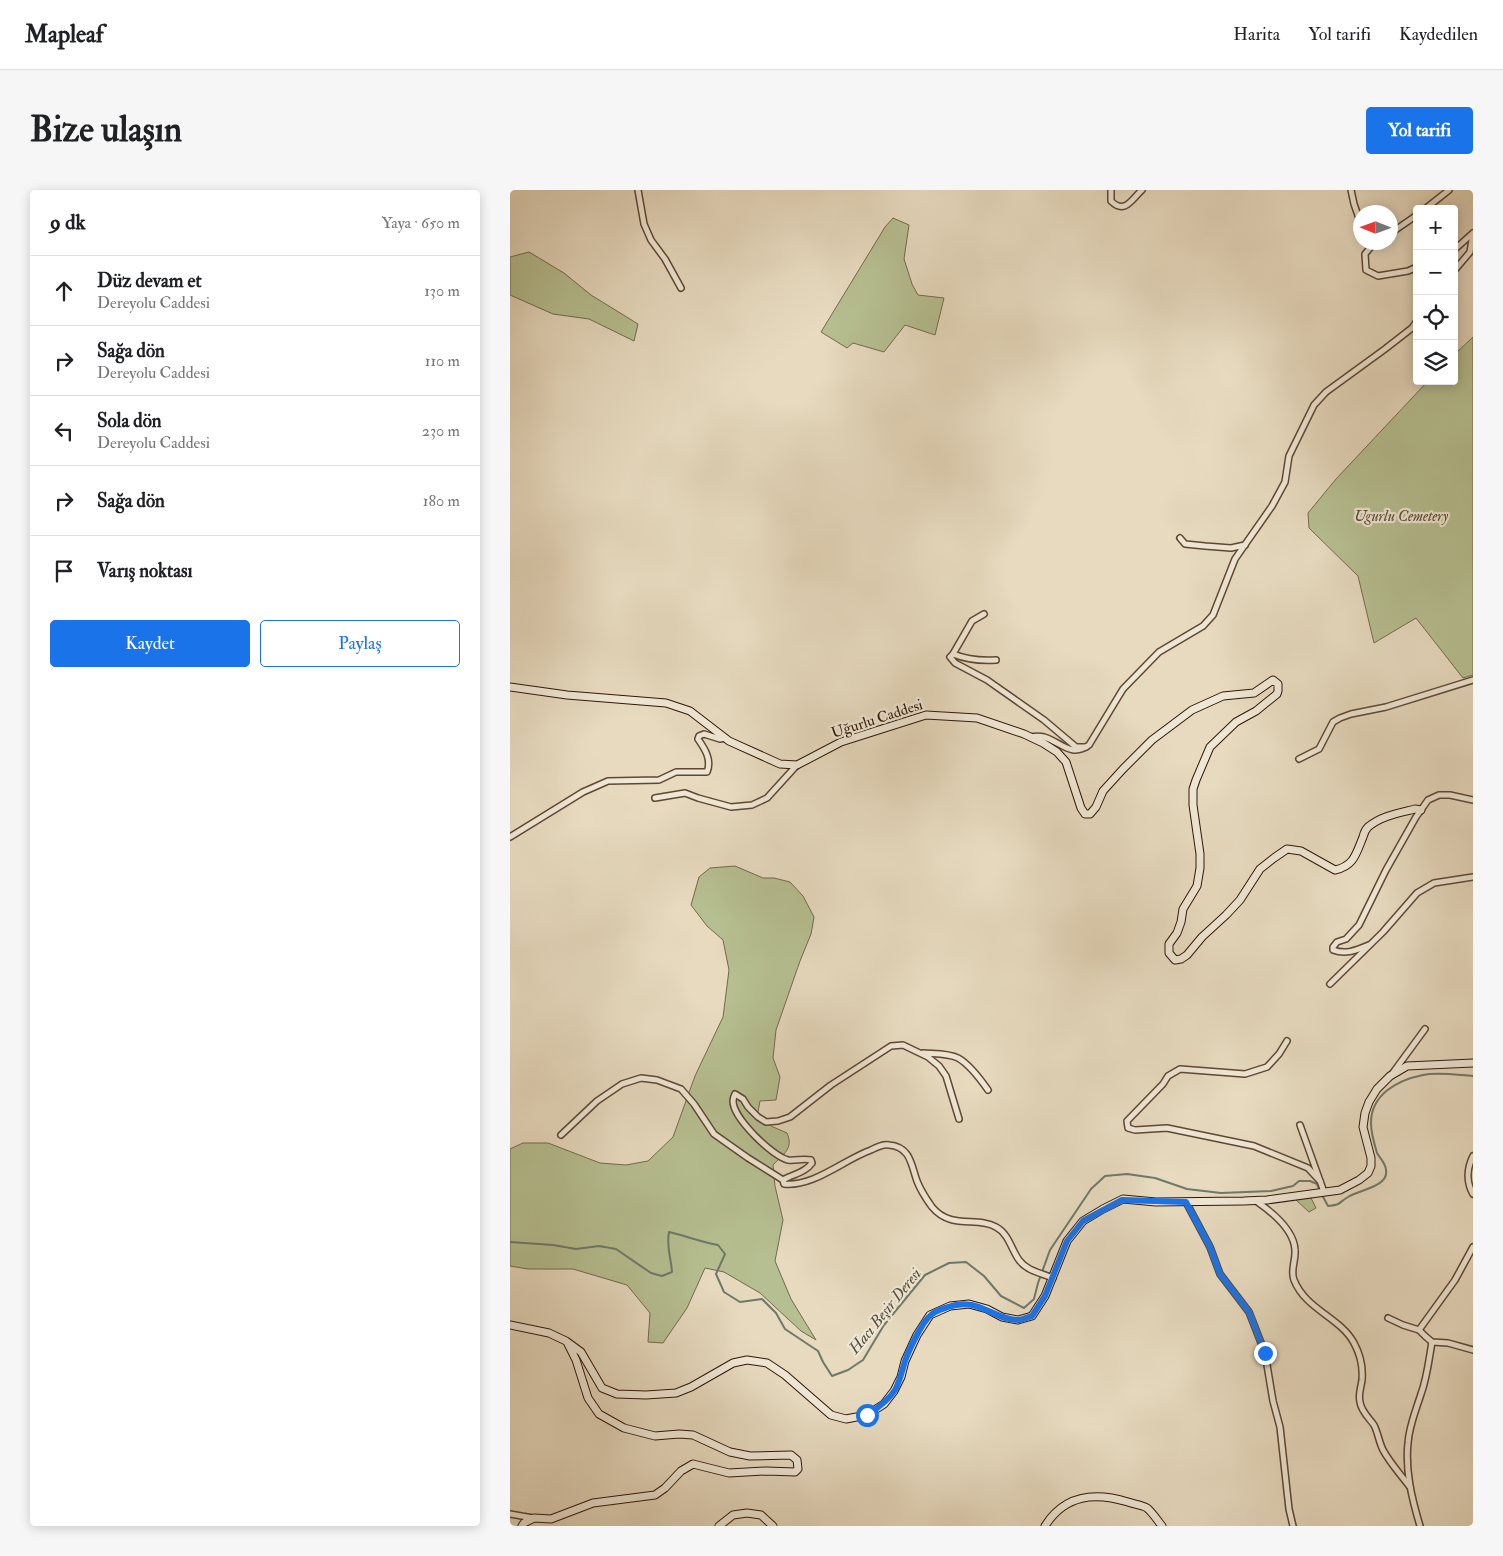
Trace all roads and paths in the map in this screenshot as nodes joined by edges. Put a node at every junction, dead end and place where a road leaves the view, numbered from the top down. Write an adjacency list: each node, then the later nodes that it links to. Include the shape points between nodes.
1 (638, 190): 15 (street, via 644,224 651,240)
2 (1111, 190): 3 (street, via 1111,201 1126,206)
3 (1142, 190)
4 (1351, 190): 6 (street)
5 (1449, 190): 7 (street)
6 (1354, 205)
7 (1429, 205)
8 (1413, 218): 9 (street)
9 (1398, 228)
10 (1473, 233): 11 (street); 13 (street, via 1470,252)
11 (1458, 246)
12 (1368, 250): 14 (street, via 1366,270 1378,276)
13 (1458, 266)
14 (1413, 269)
15 (681, 288)
16 (1413, 327): 18 (street, via 1326,392 1314,405 1289,456 1285,482)
17 (1180, 538): 18 (street, via 1185,544 1231,548)
18 (1245, 545): 26 (street, via 1235,559 1213,615 1203,626 1159,652 1123,689)
19 (984, 614): 20 (street, via 972,621)
20 (953, 654): 21 (street, via 978,661); 26 (street, via 950,657 956,663 1044,720 1076,747)
21 (996, 660)
22 (1473, 680): 27 (street, via 1340,718 1333,722 1319,749)
23 (510, 687): 25 (street, via 666,703 690,711)
24 (1030, 737): 26 (street, via 1042,736 1076,751); 28 (street, Uğurlu Caddesi, via 977,718 926,716 842,742); 31 (street, Uğurlu Caddesi, via 1057,752 1066,762 1081,808 1084,814 1090,814 1103,791 1123,769 1152,740 1192,710 1223,696 1254,693 1273,680 1278,684 1278,691 1271,700 1236,722 1210,747 1196,780 1193,805 1200,868 1197,886 1183,909 1177,933 1169,944 1169,953 1174,960 1187,955 1240,900 1260,869 1287,850 1301,851 1335,870 1341,869 1354,859 1366,829 1378,819 1415,808)
25 (725, 738): 28 (street, via 780,764); 32 (street, via 699,736 709,759 707,772 676,772 659,780 608,781 583,792)
26 (1086, 747)
27 (1299, 759)
28 (797, 764): 29 (street, via 767,798 752,805 731,806 684,793)
29 (655, 798)
30 (1473, 800): 31 (street, via 1439,796 1428,800)
31 (1421, 810): 34 (street, via 1359,925 1346,939 1337,942 1333,950 1352,952)
32 (511, 836)
33 (1473, 877): 34 (street, via 1434,883 1417,893)
34 (1369, 945): 35 (street)
35 (1330, 984)
36 (1424, 1029): 40 (street)
37 (1287, 1041): 47 (street, via 1267,1067 1245,1074 1180,1069 1168,1076 1127,1121 1128,1128 1167,1128 1254,1146 1308,1168)
38 (920, 1053): 41 (street, via 959,1058); 42 (street, via 939,1066 946,1076); 46 (street, via 903,1045 891,1046 831,1085 790,1117 778,1121 766,1122 758,1117 735,1094 733,1102 741,1121 763,1144 788,1160 811,1160 810,1166 802,1172)
39 (1473, 1063): 40 (street, via 1407,1066)
40 (1390, 1076): 48 (street, via 1368,1102 1365,1113 1363,1128 1371,1158 1368,1173 1340,1190)
41 (988, 1090)
42 (959, 1119)
43 (1300, 1124): 47 (street)
44 (561, 1135): 46 (street, via 597,1101 622,1084 641,1078 658,1080 681,1090 714,1134)
45 (1473, 1156): 49 (street, via 1468,1179)
46 (783, 1180): 53 (street, via 784,1184 802,1183 856,1155 891,1145 902,1149 911,1160 917,1182 933,1208 958,1222 995,1226 1004,1233 1020,1261 1035,1272)
47 (1320, 1181): 48 (street)
48 (1324, 1192): 50 (street)
49 (1473, 1194)
50 (1256, 1201): 51 (street); 60 (street, via 1278,1219 1293,1240 1296,1250 1292,1270 1299,1290 1344,1330 1356,1346 1362,1372 1358,1393 1360,1405 1374,1426 1384,1451)
51 (1186, 1202): 53 (street, via 1122,1200 1103,1209 1083,1221 1067,1241); 68 (street, via 1220,1274 1249,1312 1265,1353 1280,1427)
52 (1473, 1247): 56 (street, via 1456,1280)
53 (1049, 1276): 57 (street, via 1045,1296 1032,1316 1018,1320 1002,1317 969,1304 950,1306 930,1315 917,1335 894,1391 884,1404 867,1415 846,1419 831,1415 786,1375 766,1363 747,1360 733,1363 676,1393 617,1394 602,1388 581,1352)
54 (1388, 1318): 56 (street)
55 (510, 1325): 57 (street, via 549,1333)
56 (1419, 1330): 58 (street)
57 (566, 1341): 62 (street, via 588,1398 599,1414 624,1428 655,1436 693,1436 730,1452 750,1456 792,1455 798,1468 794,1472 729,1473 694,1464 681,1471 655,1495 593,1502 552,1519)
58 (1432, 1342): 59 (street); 60 (street, via 1422,1392 1408,1436)
59 (1473, 1350)
60 (1410, 1487): 69 (street)
61 (510, 1514): 62 (street)
62 (534, 1518): 63 (street)
63 (522, 1526)
64 (719, 1526): 65 (street, via 733,1516 747,1514 761,1515)
65 (773, 1526)
66 (1045, 1526): 67 (street, via 1052,1515 1067,1503 1089,1496 1110,1497 1147,1508)
67 (1162, 1526)
68 (1293, 1526)
69 (1420, 1526)

